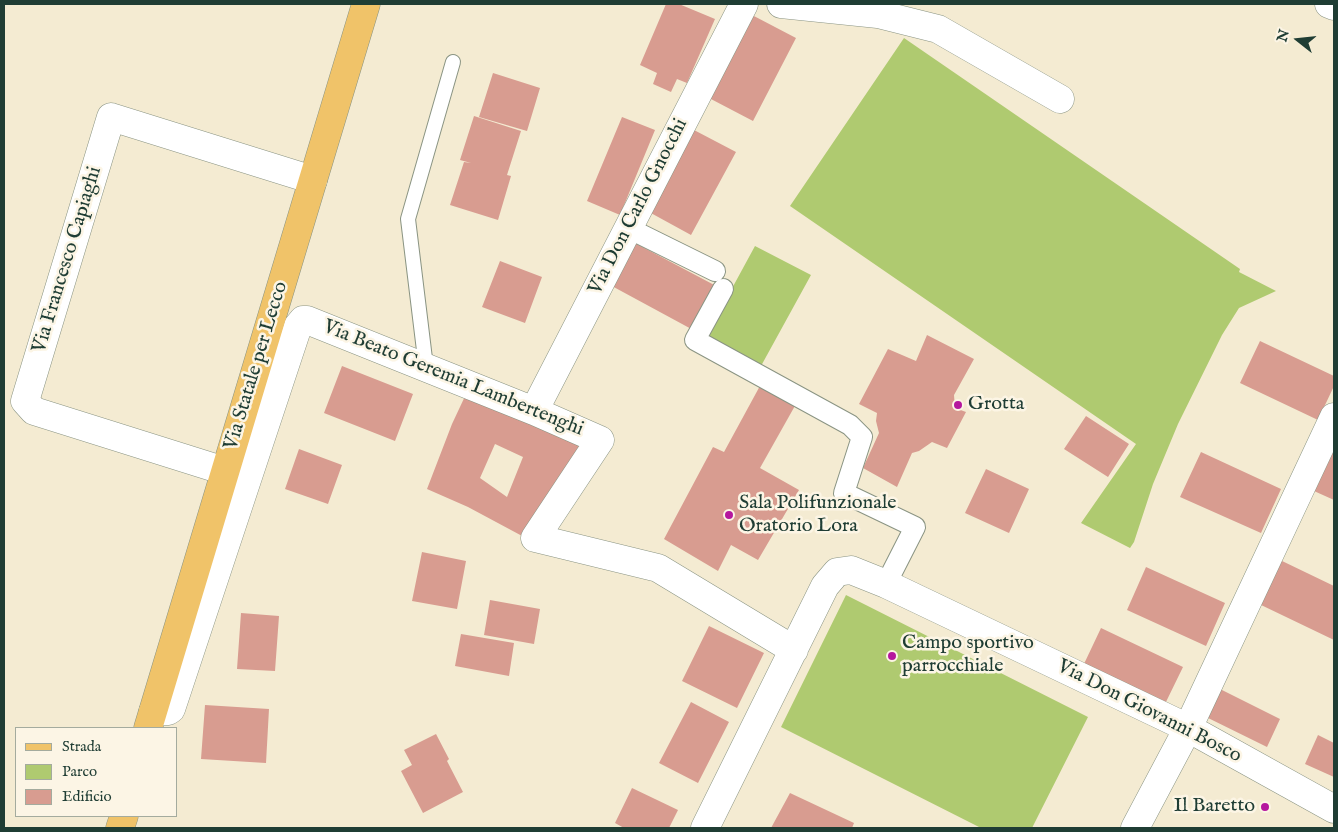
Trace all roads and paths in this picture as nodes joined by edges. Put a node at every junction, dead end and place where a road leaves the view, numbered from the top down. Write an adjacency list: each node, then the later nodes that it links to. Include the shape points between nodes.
1 (366, 4): 8 (main road, Via Statale per Lecco)
2 (744, 4): 9 (street, Via Don Carlo Gnocchi)
3 (781, 4): 7 (street, via 878,14 938,29)
4 (1329, 4): 5 (street)
5 (1334, 6)
6 (453, 62): 10 (lane, via 408,219)
7 (1060, 99)
8 (313, 180): 13 (main road, Via Statale per Lecco); 13 (street, Via Francesco Capiaghi, via 111,117 25,401 34,411)
9 (628, 228): 11 (street, Via Don Carlo Gnocchi); 14 (street, via 719,280 695,340 850,425 862,437 844,493 915,527)
10 (426, 367): 11 (street, Via Beato Geremia Lambertenghi); 16 (street, Via Beato Geremia Lambertenghi, via 311,320 300,323 171,709)
11 (534, 411): 15 (street, Via Beato Geremia Lambertenghi, via 600,440 535,538 658,568)
12 (1334, 417): 17 (street)
13 (225, 471): 16 (main road, Via Statale per Lecco)
14 (886, 584): 15 (street, Via Don Giovanni Bosco, via 851,570 837,572 825,586); 17 (street, Via Don Giovanni Bosco)
15 (794, 650): 19 (street)
16 (150, 720)
17 (1188, 728): 18 (street, Via Don Giovanni Bosco); 20 (street)
18 (1334, 809)
19 (705, 828)
20 (1135, 828)

